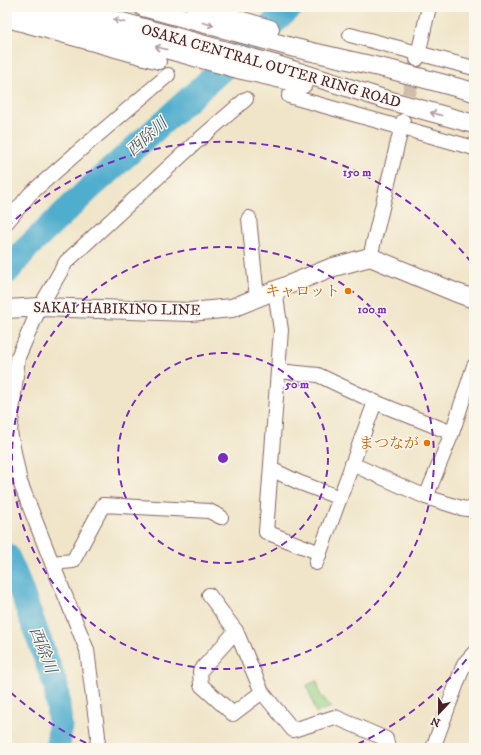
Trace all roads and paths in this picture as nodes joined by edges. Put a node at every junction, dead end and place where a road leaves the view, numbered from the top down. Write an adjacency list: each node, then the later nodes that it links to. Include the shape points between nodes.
1 (14, 7): 9 (main road, one-way to 1)
2 (68, 7): 9 (main road, OSAKA CENTRAL OUTER RING ROAD, one-way to 2)
3 (143, 7): 7 (main road, OSAKA CENTRAL OUTER RING ROAD, one-way to 7)
4 (195, 7): 7 (main road)
5 (429, 7): 10 (street)
6 (7, 20): 19 (street, via 156,61 153,63 161,66 166,76 30,194)
7 (233, 25): 12 (main road, OSAKA CENTRAL OUTER RING ROAD)
8 (350, 35): 10 (street)
9 (204, 52): 16 (main road, OSAKA CENTRAL OUTER RING ROAD, one-way to 9, via 384,99 307,85 272,70)
10 (418, 56): 11 (street)
11 (474, 68)
12 (474, 92)
13 (289, 96): 15 (street)
14 (246, 99): 24 (street, via 66,262)
15 (402, 124): 17 (street); 20 (street)
16 (474, 124)
17 (474, 148)
18 (249, 218): 22 (street)
19 (7, 222)
20 (370, 257): 21 (main road, SAKAI HABIKINO LINE, via 330,268); 23 (main road)
21 (275, 291): 22 (main road, SAKAI HABIKINO LINE); 27 (street, via 281,330)
22 (257, 298): 24 (main road, SAKAI HABIKINO LINE, via 232,308 190,312)
23 (474, 299)
24 (36, 307): 25 (main road, SAKAI HABIKINO LINE); 36 (street, via 18,357 10,432 20,482)
25 (7, 309)
26 (474, 366): 29 (street)
27 (278, 371): 28 (street, via 318,375); 31 (street)
28 (375, 402): 29 (street); 30 (street)
29 (452, 433): 32 (street)
30 (352, 464): 32 (street); 33 (street)
31 (271, 469): 33 (street); 33 (street, via 266,532 318,558)
32 (426, 497): 34 (street)
33 (340, 498)
34 (474, 510)
35 (221, 517): 36 (street, via 209,511 103,505 72,561)
36 (52, 563): 41 (street, via 87,650 98,736)
37 (209, 595): 38 (street)
38 (236, 631): 40 (street); 40 (street, via 200,671 201,685 233,714)
39 (474, 653): 43 (street, via 464,664)
40 (262, 692): 42 (street, via 293,730 335,716 386,739)
41 (97, 748)
42 (388, 748)
43 (433, 748)

